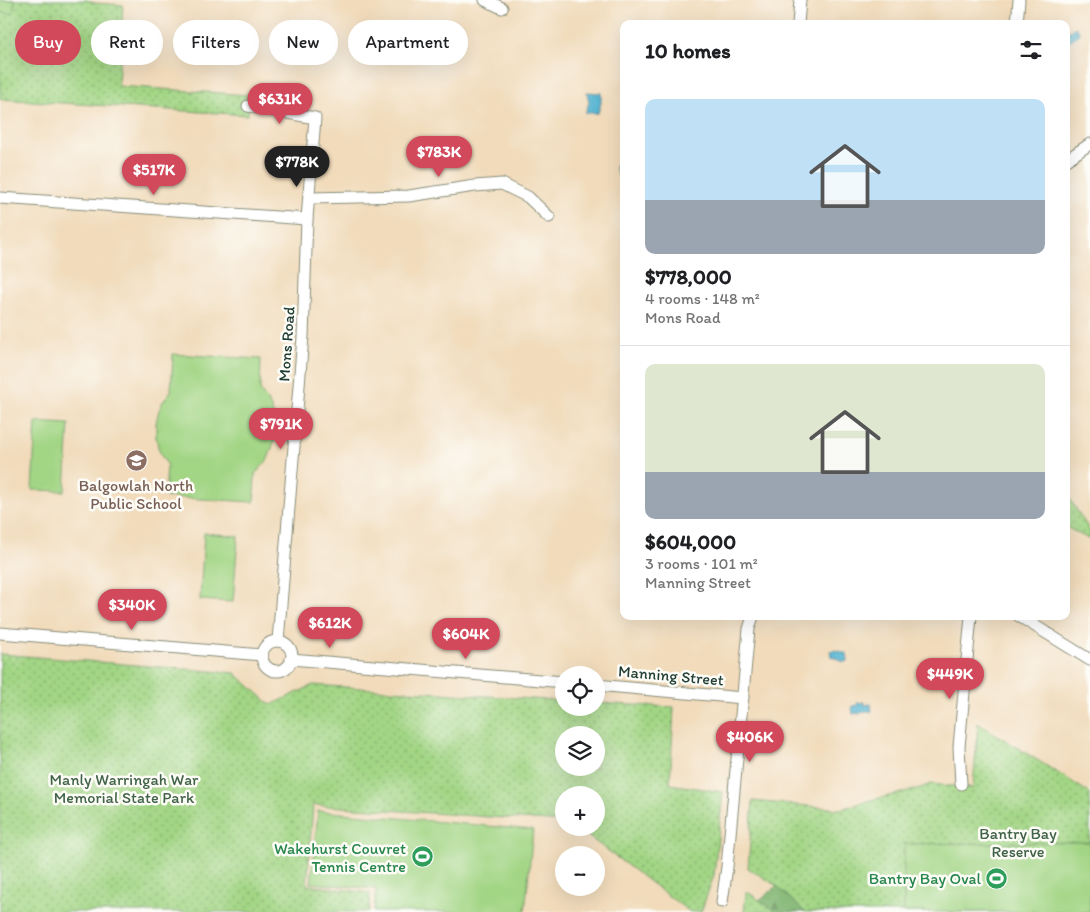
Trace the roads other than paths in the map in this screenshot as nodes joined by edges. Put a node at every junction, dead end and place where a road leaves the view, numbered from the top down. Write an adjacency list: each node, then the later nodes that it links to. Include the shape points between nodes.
1 (485, 0): 4 (street)
2 (800, 0): 5 (street)
3 (1019, 0): 6 (street)
4 (502, 8)
5 (798, 20)
6 (1017, 20)
7 (248, 106): 11 (street, Mons Road, via 316,118)
8 (1090, 144): 9 (street)
9 (1070, 157)
10 (0, 198): 13 (street)
11 (309, 198): 12 (street, via 410,196 502,184 528,197); 13 (street, Mons Road)
12 (549, 217)
13 (307, 219): 18 (street, Mons Road, via 303,337)
14 (752, 620): 24 (street)
15 (971, 620): 25 (street, via 959,747)
16 (1025, 620): 21 (street)
17 (0, 633): 19 (street)
18 (278, 640): 19 (street, via 269,642); 20 (street, via 287,645)
19 (262, 655): 20 (street, via 266,666 274,670 283,669)
20 (292, 659): 22 (street)
21 (1090, 660)
22 (555, 681)
23 (605, 686): 24 (street, Manning Street)
24 (743, 698): 26 (street)
25 (961, 784)
26 (722, 902)

